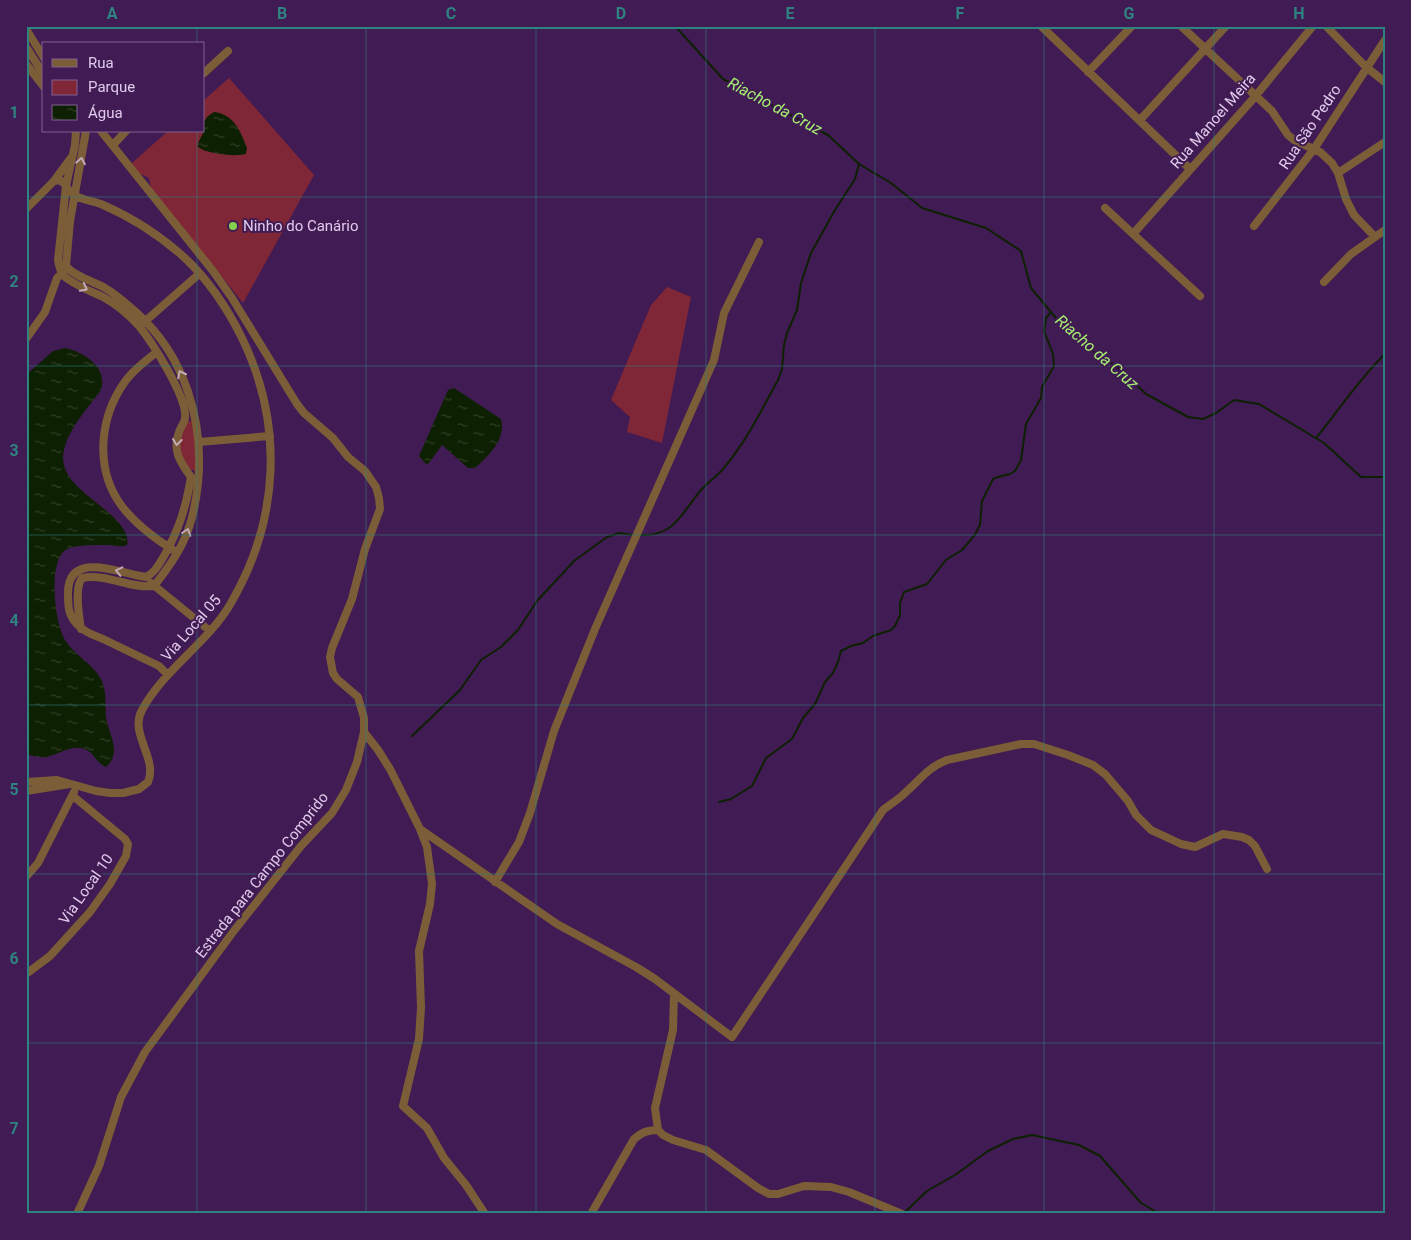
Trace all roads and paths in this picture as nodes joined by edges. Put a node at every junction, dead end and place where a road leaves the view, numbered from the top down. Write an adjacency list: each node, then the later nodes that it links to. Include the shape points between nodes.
1 (1041, 26): 17 (street)
2 (1132, 26): 17 (street)
3 (1181, 26): 10 (street)
4 (1226, 26): 10 (street)
5 (1313, 26): 20 (street, Rua Manoel Meira)
6 (1326, 26): 14 (street)
7 (26, 29): 12 (street)
8 (1385, 40): 14 (street, Rua São Pedro)
9 (26, 47): 15 (street)
10 (1206, 49): 20 (street); 21 (street)
11 (228, 51): 16 (street)
12 (42, 55)
13 (26, 64): 19 (street)
14 (1366, 67): 18 (street); 28 (street, Rua São Pedro)
15 (42, 72)
16 (205, 72)
17 (1088, 72): 21 (street)
18 (1385, 82)
19 (42, 84)
20 (1255, 96): 28 (street, via 1279,119 1288,135); 30 (street, Rua Manoel Meira)
21 (1140, 120): 30 (street)
22 (76, 132): 29 (street)
23 (86, 132): 34 (street, one-way to 23)
24 (102, 132): 27 (street, Estrada para Campo Comprido)
25 (125, 132): 27 (street)
26 (1385, 142): 31 (street)
27 (113, 146): 63 (street, Estrada para Campo Comprido, via 232,298 297,404 365,471 376,487 380,509 330,656 337,679 358,697)
28 (1314, 149): 31 (street, via 1325,155); 37 (street, Rua São Pedro)
29 (73, 155): 32 (street); 33 (street)
30 (1190, 169): 39 (street, Rua Manoel Meira)
31 (1338, 172): 40 (street, via 1354,214)
32 (54, 181): 33 (street, via 60,180); 36 (street)
33 (66, 186): 34 (street, Via Local 05); 42 (street, via 58,260)
34 (74, 195): 42 (street); 43 (street, Via Local 05, via 101,204 136,222 170,246)
35 (1105, 208): 39 (street)
36 (26, 209)
37 (1254, 226)
38 (1385, 230): 40 (street)
39 (1133, 234): 45 (street)
40 (1375, 237): 44 (street, via 1351,254)
41 (759, 242): 73 (street, via 729,300 714,360 595,629 554,731 519,842)
42 (64, 270): 46 (street, via 106,289); 47 (street, via 45,312)
43 (199, 274): 46 (street); 51 (street, Via Local 05, via 232,317 246,346 263,394)
44 (1324, 282)
45 (1200, 296)
46 (142, 324): 48 (street); 49 (street, one-way to 46, via 184,380 164,345)
47 (26, 339)
48 (157, 352): 50 (street, via 176,384); 54 (street, via 134,370 116,396 104,432 103,455 108,481 120,504 130,517)
49 (195, 416): 50 (street); 52 (street)
50 (186, 418): 53 (street, one-way to 53, via 175,447 180,462)
51 (270, 436): 52 (street); 61 (street, Via Local 05, via 270,479 263,528 240,586)
52 (199, 442): 53 (street, via 200,457)
53 (194, 477): 54 (street); 55 (street, one-way to 53, via 192,515)
54 (169, 548): 55 (street); 58 (street, via 156,570)
55 (177, 553): 59 (street)
56 (83, 568): 57 (street); 58 (street, one-way to 56, via 95,566); 60 (street, via 74,574 68,589 69,613)
57 (86, 577): 59 (street); 60 (street, via 79,582)
58 (146, 578): 59 (street)
59 (154, 586): 61 (street)
60 (81, 629): 62 (street, via 159,666)
61 (210, 631): 62 (street, Via Local 05)
62 (168, 675): 65 (street, Via Local 05, via 140,716 139,730 151,770 148,782 139,789 123,793)
63 (364, 732): 68 (street, via 390,769); 77 (street, Estrada para Campo Comprido, via 346,790 332,813 301,846 233,932 145,1052 121,1097 99,1166)
64 (26, 782): 65 (street, via 51,780)
65 (74, 785): 66 (street); 67 (street)
66 (26, 791)
67 (72, 796): 69 (street); 74 (street, Via Local 10, via 125,840 128,850 90,912 50,956)
68 (420, 829): 73 (street); 78 (street, via 427,847 432,884 419,951 419,1039 403,1106 427,1128 444,1158)
69 (38, 864): 70 (street); 72 (street)
70 (26, 866)
71 (1267, 869): 75 (street, via 1255,846 1242,837 1223,834 1195,847 1151,830 1114,784 1093,765 1034,744 1008,746 936,764 883,810 732,1037)
72 (26, 877)
73 (495, 882): 75 (street, via 556,924 636,967)
74 (26, 974)
75 (674, 994): 76 (street, via 672,1030 655,1108)
76 (658, 1130): 79 (street, via 641,1132 634,1139); 80 (street, via 672,1140 706,1150 770,1194 804,1186 831,1187)
77 (77, 1214)
78 (485, 1214)
79 (591, 1214)
80 (902, 1214)

